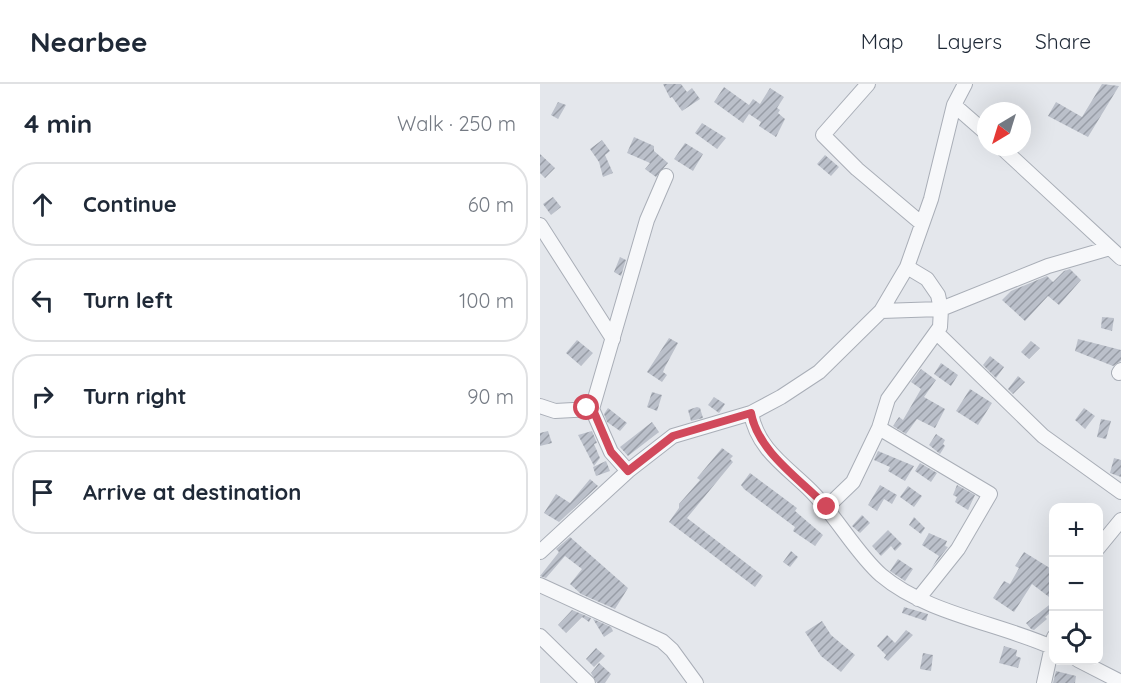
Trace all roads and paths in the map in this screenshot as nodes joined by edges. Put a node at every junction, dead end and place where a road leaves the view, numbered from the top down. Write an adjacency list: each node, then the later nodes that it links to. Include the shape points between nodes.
1 (868, 84): 7 (street, via 823,135)
2 (965, 84): 3 (street)
3 (954, 105): 4 (street); 7 (street, via 931,199)
4 (977, 125)
5 (1011, 156): 9 (street)
6 (666, 176): 15 (street, via 647,220)
7 (921, 223): 11 (street)
8 (540, 225): 15 (street)
9 (1110, 248): 10 (street); 12 (street, via 1048,266)
10 (1121, 258)
11 (907, 267): 12 (street, via 927,279 938,295); 13 (street)
12 (941, 309): 13 (street); 14 (street)
13 (881, 310): 18 (street, via 819,372)
14 (937, 333): 19 (street, via 888,399); 21 (street, via 1043,436)
15 (613, 339): 17 (street)
16 (540, 406): 17 (street, via 555,411)
17 (592, 409): 20 (street, via 607,444)
18 (751, 413): 20 (street, via 673,436); 22 (street, via 763,446)
19 (879, 428): 22 (street, via 853,482); 27 (street, via 990,494 945,566)
20 (628, 471): 25 (street)
21 (1121, 492)
22 (827, 507): 27 (street, via 864,558 881,575)
23 (1121, 519): 24 (street)
24 (1103, 542)
25 (540, 552)
26 (540, 585): 34 (street, via 662,641)
27 (918, 599): 29 (street)
28 (540, 636): 33 (street)
29 (1049, 643)
30 (1049, 659): 35 (street)
31 (1088, 665): 32 (street)
32 (1121, 682)
33 (588, 683)
34 (696, 683)
35 (1044, 683)

